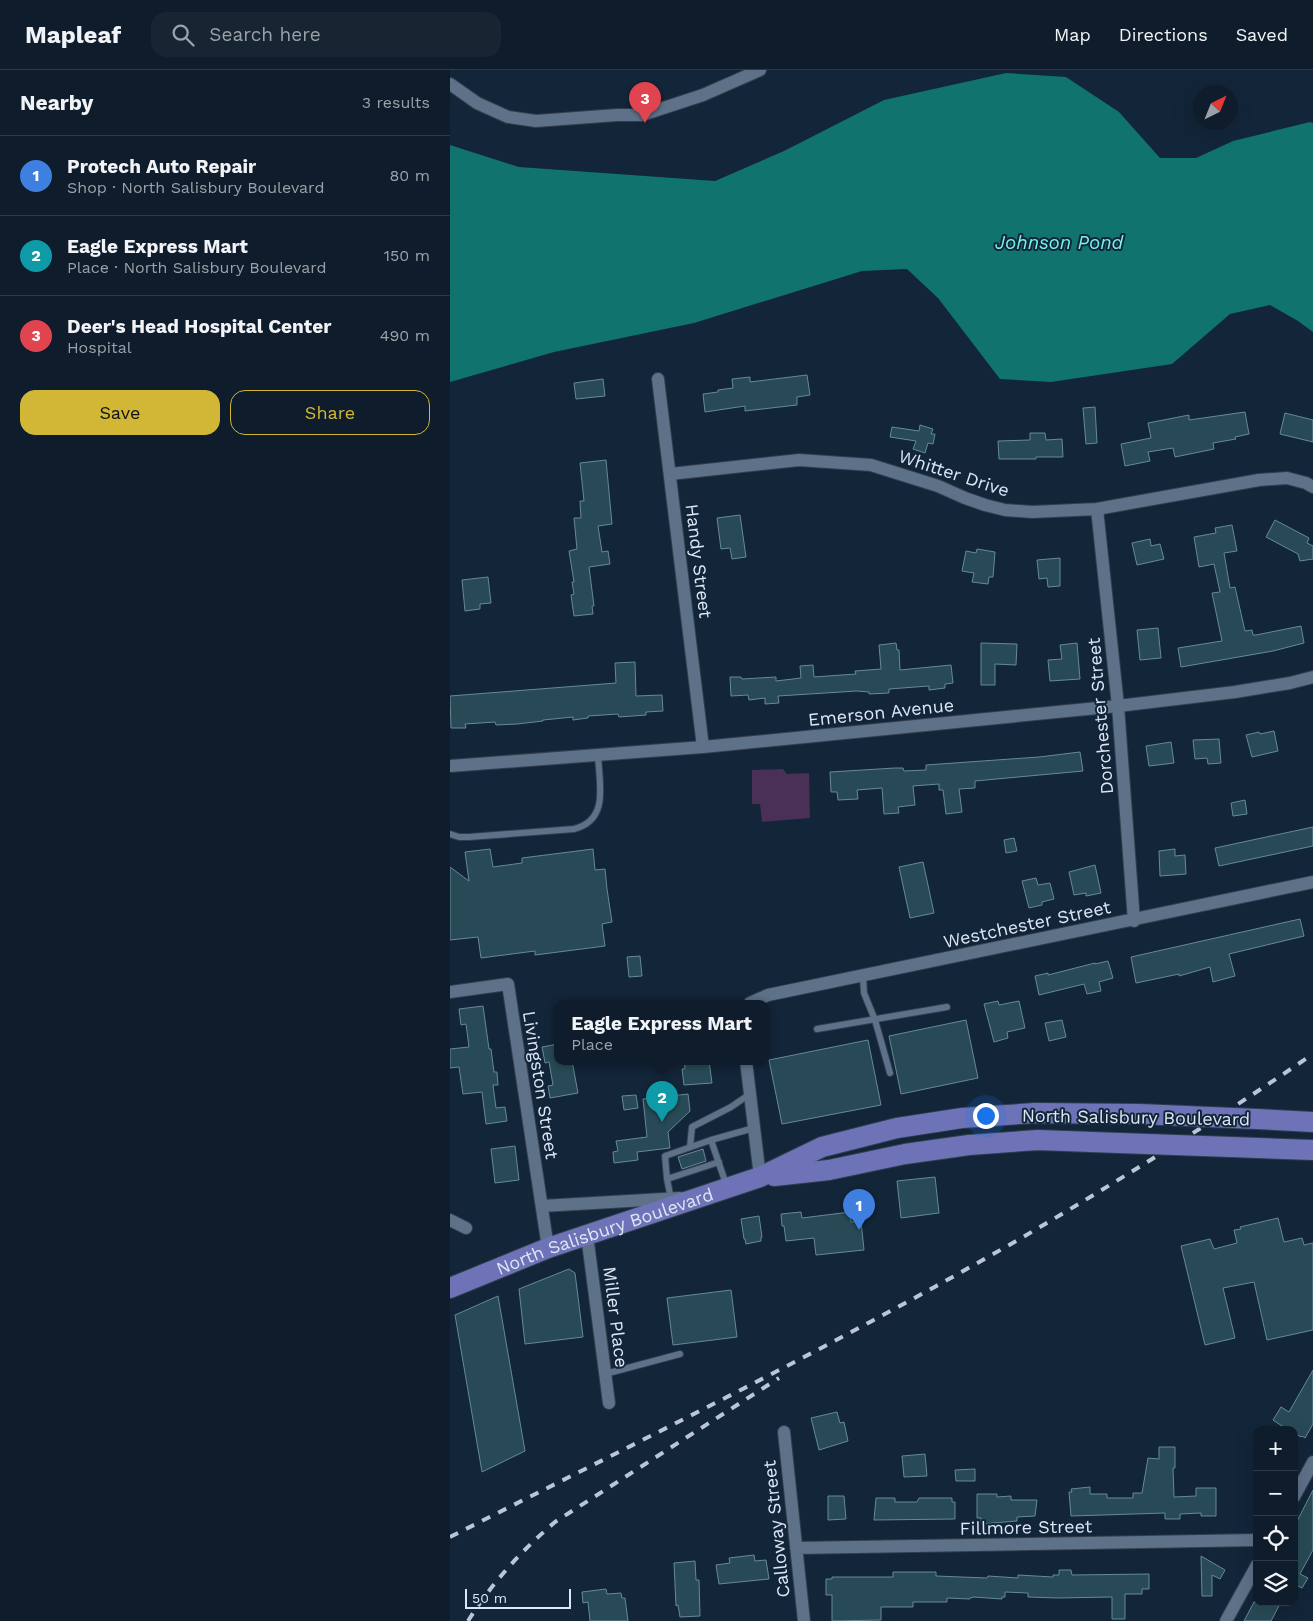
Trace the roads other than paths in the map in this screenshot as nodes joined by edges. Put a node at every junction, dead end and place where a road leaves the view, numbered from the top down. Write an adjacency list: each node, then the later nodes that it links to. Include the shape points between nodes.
1 (760, 70): 2 (street, via 703,96 642,116 536,121 508,117 477,104)
2 (450, 84)
3 (658, 379): 4 (street, Handy Street)
4 (670, 474): 6 (street, Whitter Drive, via 799,460 871,465 1005,510); 9 (street, Handy Street)
5 (1313, 487): 6 (street, Whitter Drive, via 1287,478 1259,480)
6 (1097, 509): 8 (street, Dorchester Street)
7 (1313, 677): 8 (street, Emerson Avenue, via 1290,684)
8 (1118, 706): 9 (street, Emerson Avenue); 14 (street, Dorchester Street)
9 (703, 747): 10 (street, Emerson Avenue)
10 (598, 755): 11 (street, Emerson Avenue); 12 (lane, via 599,808 591,822 584,826 469,837)
11 (450, 766)
12 (450, 834)
13 (1313, 882): 14 (street, Westchester Street)
14 (1134, 920): 15 (street, Westchester Street)
15 (863, 976): 17 (street, Westchester Street); 19 (lane, via 864,993)
16 (450, 992): 35 (street, Livingston Street, via 508,984)
17 (757, 1000)
18 (947, 1007): 19 (lane)
19 (875, 1020): 20 (lane); 22 (lane)
20 (817, 1029)
21 (746, 1065): 23 (street)
22 (890, 1073)
23 (750, 1094): 25 (street); 27 (lane, via 692,1127)
24 (1313, 1122): 30 (main road, North Salisbury Boulevard, bridge, via 1139,1114 1035,1113 962,1118 897,1128 822,1147)
25 (754, 1128): 26 (lane); 30 (street)
26 (712, 1140): 27 (lane); 29 (lane)
27 (690, 1147): 31 (lane, via 665,1156)
28 (1313, 1150): 30 (main road, North Salisbury Boulevard, bridge, via 1038,1140 969,1145 830,1170)
29 (719, 1162): 31 (lane); 32 (lane)
30 (760, 1177): 32 (main road, North Salisbury Boulevard)
31 (667, 1179): 34 (lane)
32 (728, 1188): 33 (main road, North Salisbury Boulevard)
33 (702, 1197): 34 (street); 38 (main road, North Salisbury Boulevard)
34 (671, 1199): 35 (street)
35 (542, 1206): 39 (street, Livingston Street)
36 (450, 1220): 37 (street)
37 (466, 1228)
38 (587, 1235): 39 (main road, North Salisbury Boulevard); 42 (street, Miller Place)
39 (548, 1248): 40 (main road, North Salisbury Boulevard)
40 (450, 1288)
41 (680, 1354): 42 (lane)
42 (605, 1374): 43 (street, Miller Place)
43 (609, 1403)
44 (784, 1432): 48 (street, Calloway Street)
45 (1313, 1462): 46 (street)
46 (1298, 1490)
47 (1253, 1540): 48 (street, Fillmore Street)
48 (796, 1548): 50 (street, Calloway Street)
49 (1253, 1572): 51 (street)
50 (804, 1621)
51 (1226, 1621)

